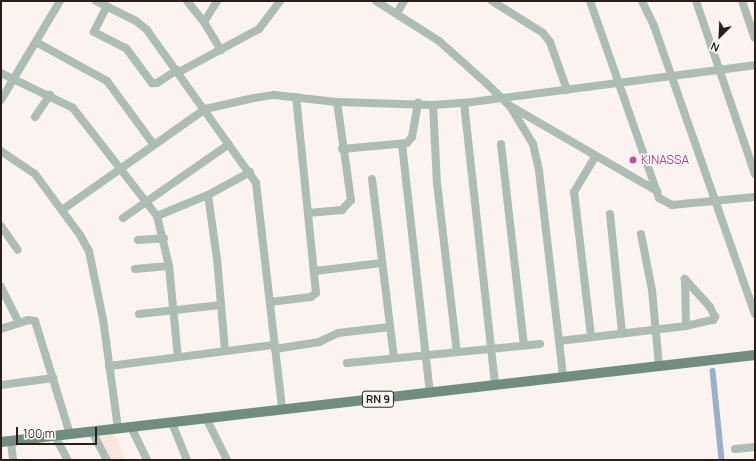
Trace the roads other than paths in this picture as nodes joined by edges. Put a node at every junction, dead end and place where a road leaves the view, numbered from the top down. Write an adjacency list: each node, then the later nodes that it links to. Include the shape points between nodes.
1 (60, 1): 17 (street)
2 (96, 1): 13 (street)
3 (187, 1): 15 (street)
4 (217, 1): 15 (street)
5 (376, 1): 14 (street)
6 (404, 1): 14 (street)
7 (492, 1): 26 (street, via 543,33 550,42)
8 (590, 1): 25 (street)
9 (642, 1): 23 (street, via 654,26)
10 (696, 1): 20 (street)
11 (742, 1): 16 (street)
12 (277, 2): 18 (street, via 259,29)
13 (106, 6): 21 (street, via 147,30); 21 (street, via 94,32 126,48 152,83)
14 (397, 13): 29 (street, via 439,41)
15 (204, 22): 18 (street)
16 (755, 38)
17 (36, 42): 24 (street); 41 (street, via 107,81)
18 (221, 50): 21 (street)
19 (755, 66): 20 (street)
20 (719, 70): 23 (street); 47 (street)
21 (178, 71): 36 (street)
22 (1, 73): 24 (street)
23 (670, 77): 25 (street); 52 (street)
24 (14, 80): 27 (street); 30 (street)
25 (620, 83): 26 (street); 49 (street)
26 (567, 90): 29 (street)
27 (50, 95): 37 (street); 45 (street, via 73,108)
28 (296, 97): 31 (street); 36 (street, via 274,95); 55 (street)
29 (501, 98): 33 (street); 35 (street)
30 (1, 100)
31 (337, 102): 32 (street); 42 (street)
32 (418, 103): 34 (street); 39 (street, via 412,137 407,143)
33 (464, 103): 34 (street); 85 (street)
34 (433, 105): 87 (street, via 437,183)
35 (510, 106): 44 (street); 81 (street, via 536,155)
36 (205, 109): 38 (street); 41 (street)
37 (35, 117)
38 (229, 144): 46 (street); 53 (street)
39 (402, 144): 42 (street); 88 (street)
40 (502, 144): 83 (street)
41 (154, 145): 45 (street)
42 (342, 149): 55 (street, via 351,200 348,206 342,210)
43 (1, 152): 54 (street, via 34,174)
44 (595, 157): 49 (street); 80 (street, via 574,192)
45 (118, 169): 53 (street); 54 (street)
46 (250, 172): 50 (street); 69 (street, via 259,196)
47 (755, 174)
48 (372, 179): 64 (street)
49 (657, 191): 52 (street, via 659,198 672,205)
50 (208, 195): 57 (street); 70 (street, via 217,259)
51 (755, 197): 52 (street)
52 (715, 202): 73 (street)
53 (147, 203): 57 (street); 58 (street)
54 (62, 210): 93 (street, via 89,251 103,319)
55 (308, 213): 67 (street)
56 (610, 214): 79 (street)
57 (157, 216): 61 (street)
58 (123, 218)
59 (1, 226): 63 (street)
60 (642, 234): 78 (street, via 652,290)
61 (164, 238): 62 (street); 65 (street)
62 (138, 240)
63 (18, 250)
64 (382, 263): 67 (street); 76 (street)
65 (169, 266): 66 (street); 71 (street)
66 (134, 269)
67 (315, 271): 69 (street, via 316,293 311,297)
68 (1, 287): 74 (street)
69 (270, 302): 84 (street)
70 (220, 305): 71 (street); 86 (street)
71 (176, 311): 72 (street); 90 (street)
72 (139, 314)
73 (755, 314)
74 (19, 323): 77 (street); 96 (street, via 35,321)
75 (686, 326): 75 (street, via 683,280 685,279 715,317 714,320); 78 (street)
76 (390, 327): 84 (street, via 338,333 320,342); 91 (street)
77 (1, 329)
78 (655, 330): 79 (street); 94 (street)
79 (622, 333): 80 (street)
80 (591, 336): 81 (street)
81 (559, 341): 95 (street)
82 (540, 344): 83 (street)
83 (524, 345): 85 (street)
84 (274, 347): 86 (street); 100 (street)
85 (492, 349): 87 (street); 97 (street)
86 (225, 351): 90 (street)
87 (457, 352): 88 (street)
88 (424, 355): 91 (street); 99 (street)
89 (755, 355): 94 (main road, RN 9)
90 (178, 357): 93 (street)
91 (394, 357): 92 (street)
92 (347, 363)
93 (109, 366): 104 (street)
94 (659, 366): 95 (main road, RN 9)
95 (563, 376): 97 (main road, RN 9)
96 (54, 378): 98 (street); 106 (street)
97 (495, 385): 99 (main road, RN 9)
98 (1, 386)
99 (430, 392): 100 (main road, RN 9)
100 (282, 409): 101 (main road, RN 9)
101 (206, 418): 102 (main road, RN 9); 116 (street)
102 (172, 423): 103 (main road, RN 9); 115 (street)
103 (131, 427): 104 (main road, RN 9); 114 (street)
104 (118, 428): 105 (main road, RN 9)
105 (92, 432): 106 (main road, RN 9); 113 (street)
106 (70, 434): 107 (main road, RN 9)
107 (55, 436): 108 (main road, RN 9); 112 (street)
108 (6, 441): 111 (street)
109 (755, 447): 110 (street)
110 (735, 449)
111 (13, 460)
112 (68, 460)
113 (106, 460)
114 (147, 460)
115 (187, 460)
116 (227, 460)

